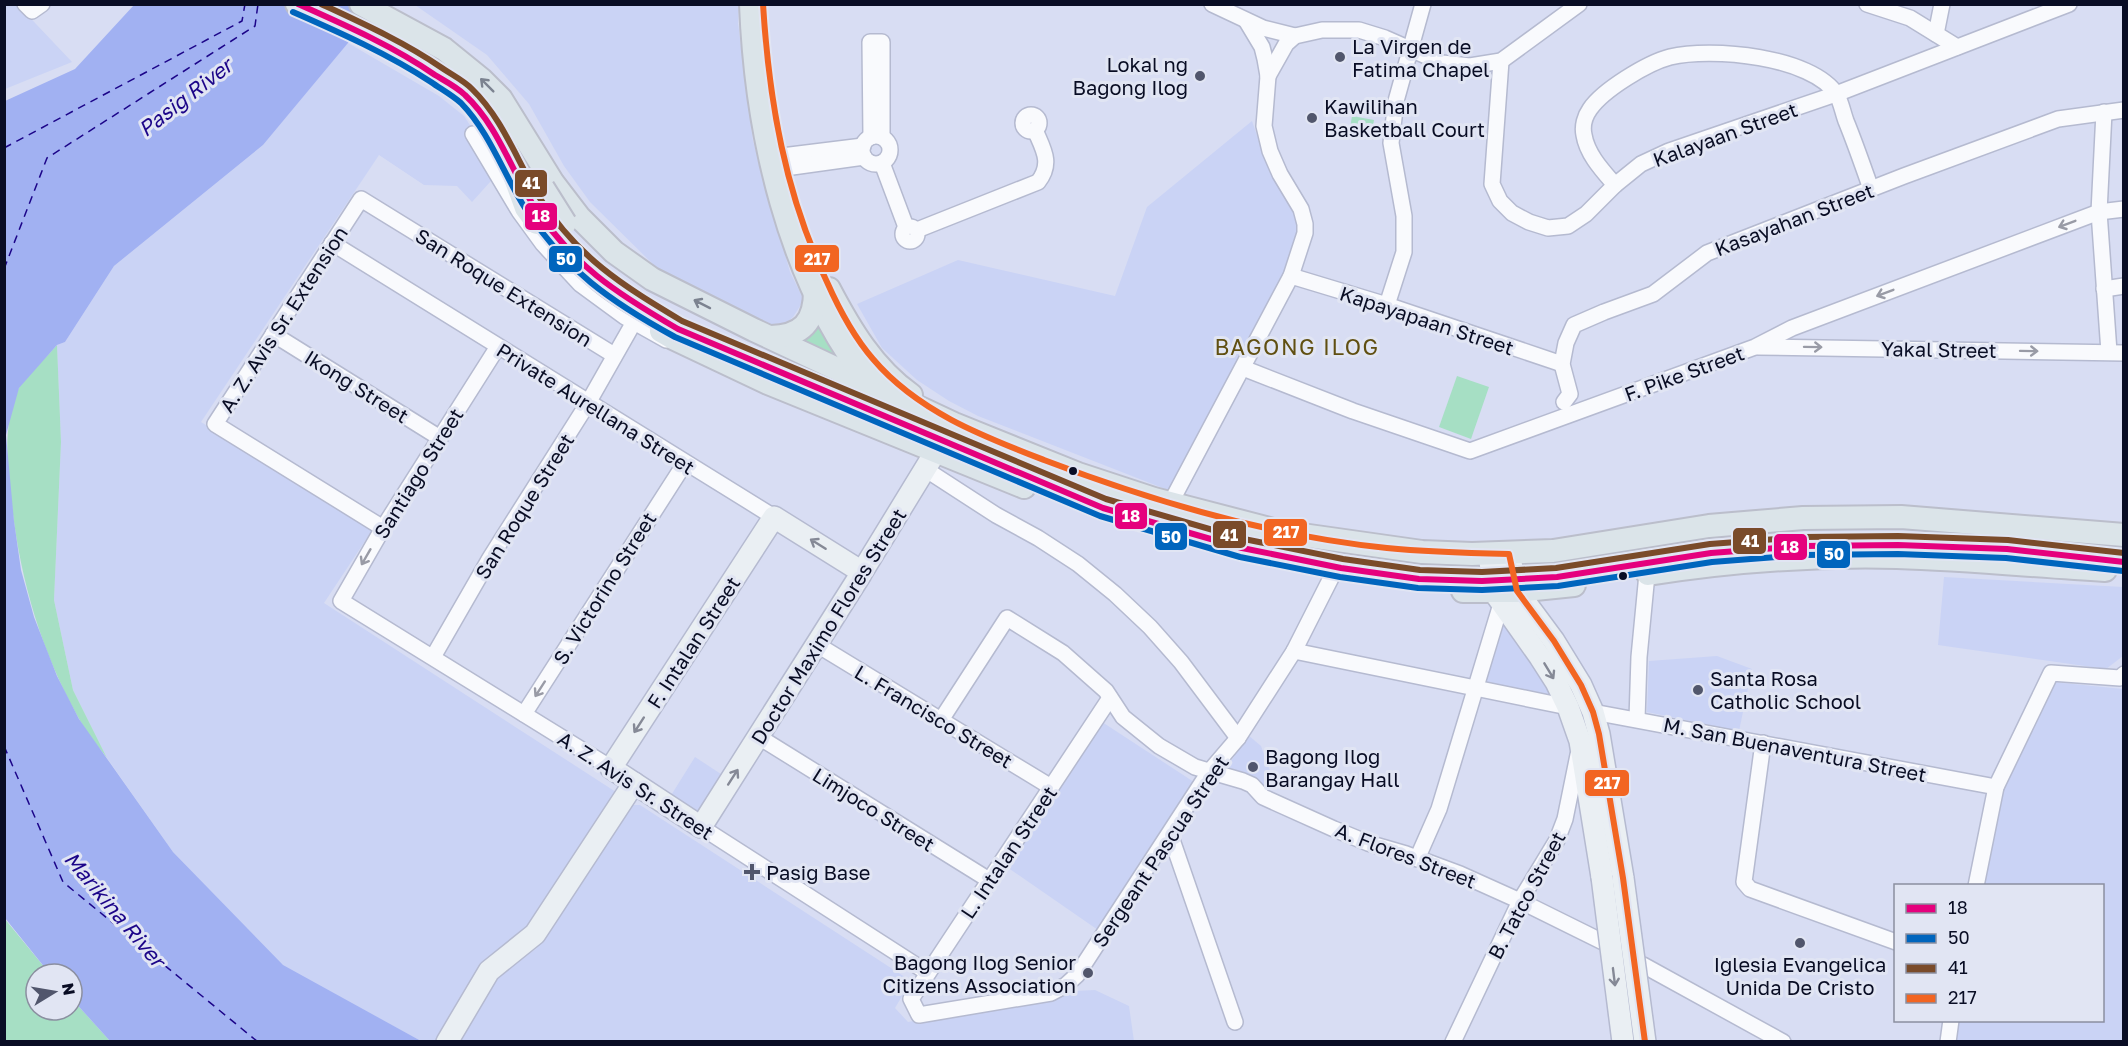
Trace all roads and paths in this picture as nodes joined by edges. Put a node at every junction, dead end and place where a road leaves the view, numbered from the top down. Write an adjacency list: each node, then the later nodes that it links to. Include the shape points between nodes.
1 (25, 4): 2 (street, via 32,11)
2 (42, 4)
3 (297, 4): 27 (main road, via 425,67 466,96)
4 (361, 4): 24 (main road, one-way to 4, via 501,99 444,49)
5 (752, 4): 39 (main road, via 757,79 770,156 791,231)
6 (763, 4): 28 (main road, via 770,93)
7 (1212, 4): 13 (street)
8 (1423, 4): 17 (street)
9 (1579, 4): 18 (street)
10 (1867, 4): 14 (street, via 1910,18)
11 (1942, 4): 14 (street)
12 (2069, 4): 16 (street, Kalayaan Street)
13 (1246, 22): 15 (street); 19 (street, via 1262,47)
14 (1936, 34): 16 (street)
15 (1295, 36): 17 (street, via 1322,30 1359,30); 19 (street)
16 (1957, 47): 20 (street, Kalayaan Street)
17 (1409, 48): 18 (street, via 1442,63 1470,66); 40 (street, via 1391,142 1404,216 1404,252)
18 (1501, 61): 30 (street, Kalayaan Street, via 1492,184 1500,201 1529,222 1557,228 1586,214)
19 (1268, 76): 36 (street, via 1266,139 1305,224 1304,243)
20 (1836, 94): 30 (street, Kalayaan Street, via 1669,152 1641,164); 30 (street, via 1816,76 1776,60 1700,54 1669,57 1607,92 1590,108 1584,122 1588,149); 31 (street)
21 (2124, 110): 22 (street, Kasayahan Street)
22 (2104, 112): 31 (street, Kasayahan Street, via 2058,119); 34 (street)
23 (1035, 130): 29 (street, via 1047,164 1038,182 911,229)
24 (522, 132): 42 (main road, one-way to 24, via 652,279 614,252 579,217); 64 (main road, bridge, via 543,188 567,227 603,263 684,315 1105,497 1245,535 1419,564 1482,568 1555,563 1710,538 1803,531 1952,532)
25 (473, 134): 41 (street, San Roque Extension, via 543,244 580,284)
26 (870, 144): 26 (street, via 882,42 870,42); 28 (street); 29 (street, via 872,163); 29 (street, via 888,142 888,158)
27 (503, 146): 50 (main road, via 526,208 585,279 673,338); 66 (main road, bridge, via 532,202 592,273 678,329 1103,508 1242,548 1419,579 1482,581 1557,576 1711,553 1803,546 2007,549)
28 (783, 162): 54 (main road, via 818,267 862,345 903,389)
29 (882, 163)
30 (1615, 184)
31 (1871, 189): 48 (street, Kasayahan Street, via 1707,253 1653,294 1574,326)
32 (361, 199): 35 (street, A. Z. Avis Sr. Extension); 47 (street, San Roque Extension)
33 (2124, 209): 34 (street, F. Pike Street)
34 (2099, 212): 38 (street); 44 (street, F. Pike Street, one-way to 44, via 1792,328)
35 (332, 243): 43 (street, A. Z. Avis Sr. Extension); 45 (street, Private Aurellana Street)
36 (1291, 276): 40 (street, Kapayapaan Street); 49 (street)
37 (2124, 286): 38 (street)
38 (2104, 289): 46 (street)
39 (814, 291): 42 (main road, via 813,309 806,325 791,334); 51 (main road, via 832,327)
40 (1387, 305): 48 (street, Kapayapaan Street)
41 (634, 322): 47 (street, San Roque Extension); 50 (street, San Roque Extension, via 752,382)
42 (762, 333): 51 (main road)
43 (273, 334): 55 (street, Ikong Street); 60 (street, A. Z. Avis Sr. Extension, via 215,424)
44 (1755, 347): 46 (street, Yakal Street, one-way to 46); 49 (street, F. Pike Street, via 1470,451)
45 (497, 348): 53 (street, Private Aurellana Street); 55 (street, Santiago Street)
46 (2116, 353)
47 (614, 355): 53 (street, San Roque Street)
48 (1562, 364): 52 (street, via 1570,393)
49 (1244, 368): 58 (street)
50 (768, 382): 56 (main road)
51 (872, 385): 54 (main road); 56 (main road)
52 (1564, 402)
53 (588, 403): 57 (street, Private Aurellana Street); 76 (street, San Roque Street)
54 (954, 424): 56 (street, Doctor Maximo Flores Street); 58 (main road, via 1078,474)
55 (440, 438): 60 (street, Santiago Street)
56 (931, 460): 67 (main road, via 1149,531); 69 (street, Doctor Maximo Flores Street); 86 (street, via 996,515 1058,551 1115,594 1181,662)
57 (685, 463): 59 (street, Private Aurellana Street); 82 (street, S. Victorino Street, one-way to 82)
58 (1170, 504): 61 (main road)
59 (774, 517): 69 (street, Private Aurellana Street, one-way to 59); 89 (street, F. Intalan Street, one-way to 89)
60 (383, 528): 73 (street, Santiago Street, one-way to 73)
61 (1281, 532): 65 (main road, via 1422,552); 67 (main road)
62 (1652, 535): 63 (main road, via 1803,518 1901,517); 65 (main road, via 1553,551); 70 (main road)
63 (2124, 535)
64 (2124, 548)
65 (1499, 554): 72 (street)
66 (2124, 562)
67 (1272, 565): 71 (main road)
68 (2124, 571): 70 (main road, via 1896,557 1803,558 1712,564)
69 (862, 572): 74 (street, Doctor Maximo Flores Street)
70 (1652, 573): 72 (main road); 83 (street, via 1639,657)
71 (1332, 576): 72 (main road); 75 (street, Sergeant Pascua Street)
72 (1504, 596): 78 (street); 80 (street, one-way to 80); 81 (street, via 1554,641)
73 (341, 601): 76 (street, A. Z. Avis Sr. Street)
74 (816, 644): 84 (street, L. Francisco Street); 85 (street, Doctor Maximo Flores Street)
75 (1294, 651): 78 (street); 86 (street, Sergeant Pascua Street)
76 (433, 657): 82 (street, A. Z. Avis Sr. Street)
77 (2124, 674): 93 (street, via 2120,678 2051,673)
78 (1476, 690): 80 (street); 96 (street, via 1439,808)
79 (1110, 698): 84 (street, A. Flores Street, via 1063,653 1007,618); 90 (street, A. Flores Street, via 1123,717 1159,746); 92 (street, L. Intalan Street)
80 (1568, 707): 87 (street)
81 (1593, 712): 83 (street, M. San Buenaventura Street); 110 (street, bridge, via 1623,878)
82 (524, 714): 89 (street, A. Z. Avis Sr. Street)
83 (1637, 719): 88 (street, M. San Buenaventura Street)
84 (941, 720): 92 (street, L. Francisco Street)
85 (759, 737): 94 (street, Doctor Maximo Flores Street, one-way to 85); 97 (street, Limjoco Street)
86 (1238, 738): 90 (street, Sergeant Pascua Street)
87 (1580, 741): 99 (street, B. Tatco Street, via 1565,819 1557,840); 109 (street, one-way to 109, bridge)
88 (1762, 743): 93 (street, M. San Buenaventura Street); 100 (street, via 1744,882 1750,889)
89 (611, 768): 91 (street, A. Z. Avis Sr. Street)
90 (1209, 772): 95 (street, Sergeant Pascua Street); 96 (street, A. Flores Street, via 1243,781 1263,797 1368,843)
91 (634, 783): 94 (street, A. Z. Avis Sr. Street); 107 (street, via 535,934 489,971)
92 (1051, 787): 97 (street, L. Intalan Street)
93 (1996, 787): 98 (street)
94 (701, 827): 103 (street, A. Z. Avis Sr. Street)
95 (1170, 834): 104 (street, Sergeant Pascua Street, via 1077,975 1066,985 1051,993 919,1015); 105 (street)
96 (1418, 859): 99 (street, A. Flores Street)
97 (989, 880): 103 (street, L. Intalan Street)
98 (1976, 884)
99 (1520, 901): 101 (street, A. Flores Street); 108 (street, B. Tatco Street)
100 (1894, 941)
101 (1603, 942)
102 (1643, 965): 111 (street)
103 (928, 973): 104 (street, L. Intalan Street, via 911,999)
104 (914, 1007)
105 (1235, 1022)
106 (1951, 1022): 112 (street)
107 (447, 1041)
108 (1453, 1041)
109 (1623, 1041)
110 (1645, 1041)
111 (1783, 1041)
112 (1948, 1041)

